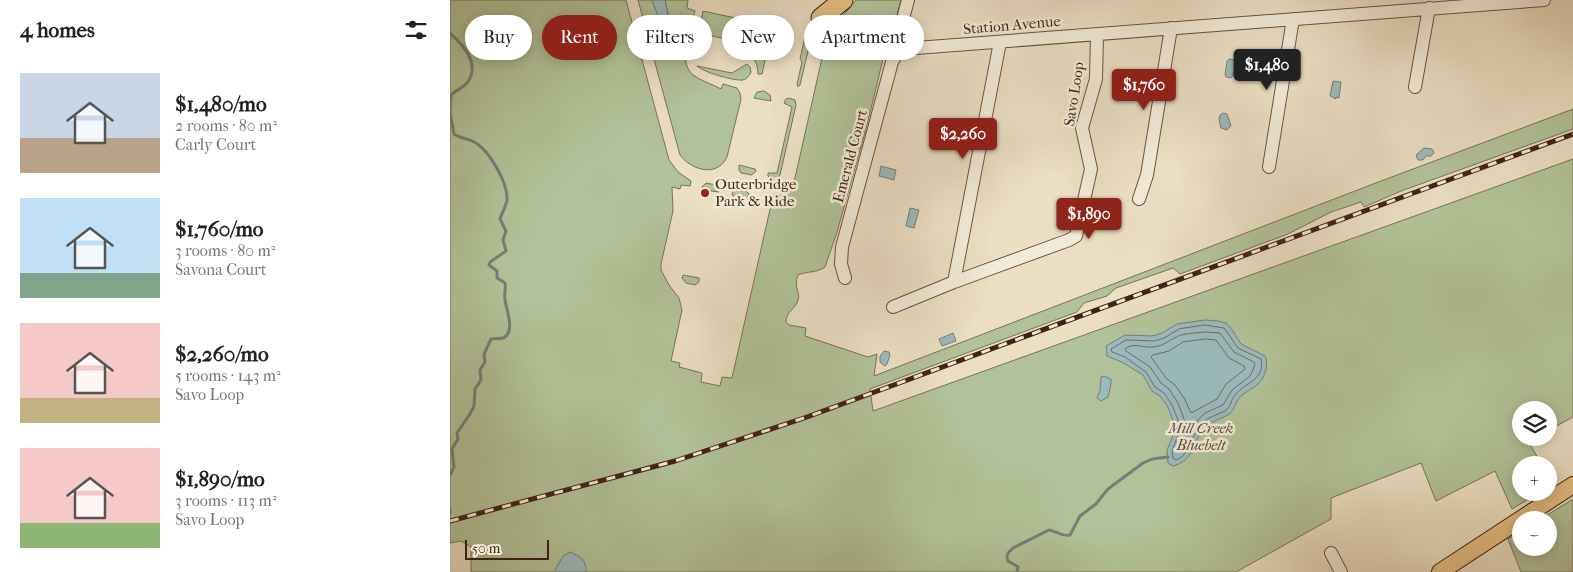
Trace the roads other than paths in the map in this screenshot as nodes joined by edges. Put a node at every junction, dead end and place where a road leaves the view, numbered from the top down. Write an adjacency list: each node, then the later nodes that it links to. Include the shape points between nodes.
1 (908, 0): 4 (street)
2 (1544, 0): 3 (street, Station Avenue)
3 (1429, 8): 5 (street, Station Avenue); 11 (street)
4 (904, 15)
5 (1293, 19): 6 (street, Station Avenue); 12 (street)
6 (1171, 28): 7 (street, Station Avenue); 13 (street, via 1147,175)
7 (1097, 34): 8 (street, Station Avenue); 15 (street, Savo Loop, via 1096,78 1082,128 1091,169 1076,236)
8 (1000, 42): 9 (street, Station Avenue); 15 (street)
9 (924, 47)
10 (893, 60): 14 (street, Emerald Court, via 842,247 841,264)
11 (1415, 87)
12 (1269, 167)
13 (1139, 199)
14 (845, 278)
15 (954, 282): 16 (street, Savo Loop)
16 (892, 307)
17 (1573, 485): 20 (main road)
18 (1331, 554): 19 (street)
19 (1341, 572)
20 (1440, 572)

